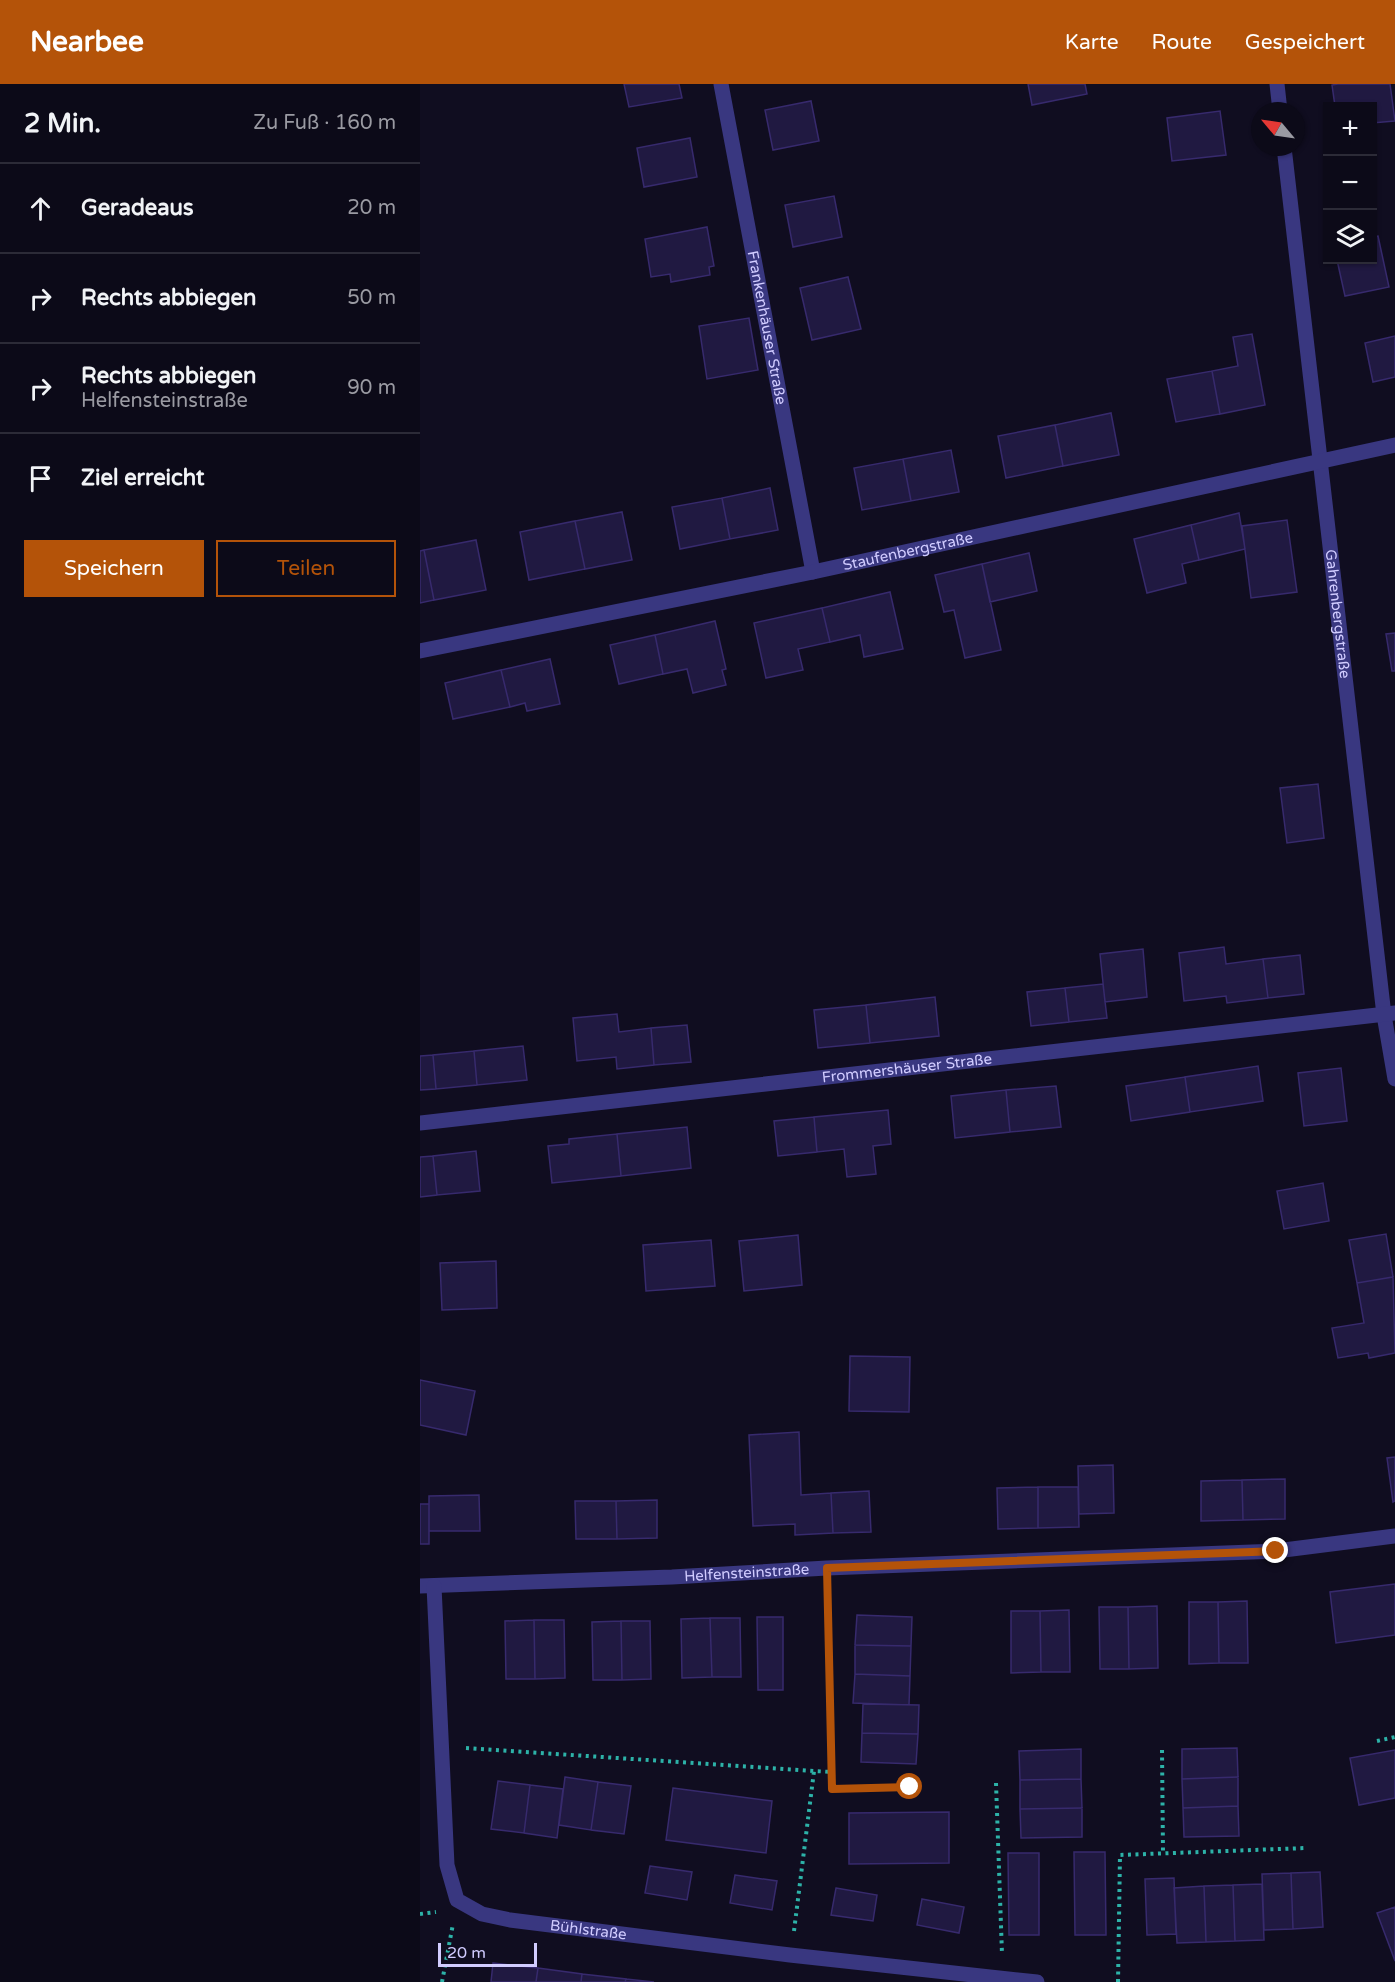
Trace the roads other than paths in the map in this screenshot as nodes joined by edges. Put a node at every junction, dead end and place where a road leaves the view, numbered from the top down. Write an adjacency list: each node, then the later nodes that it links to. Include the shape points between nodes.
1 (721, 84): 7 (street, Frankenhäuser Straße)
2 (1277, 84): 3 (street)
3 (1279, 102)
4 (1285, 156): 6 (street, Gahrenbergstraße)
5 (1395, 445): 6 (street, Staufenbergstraße)
6 (1320, 461): 7 (street, Staufenbergstraße); 9 (street, Gahrenbergstraße)
7 (813, 572): 8 (street, Staufenbergstraße)
8 (420, 651)
9 (1389, 1014): 10 (street, Gahrenbergstraße); 11 (street, Frommershäuser Straße)
10 (1395, 1079)
11 (420, 1123)
12 (1395, 1536): 13 (street, Helfensteinstraße, via 1276,1551)
13 (427, 1586): 14 (street, Bühlstraße, via 442,1746 447,1865 458,1900 482,1914 510,1920)
14 (1037, 1982)

